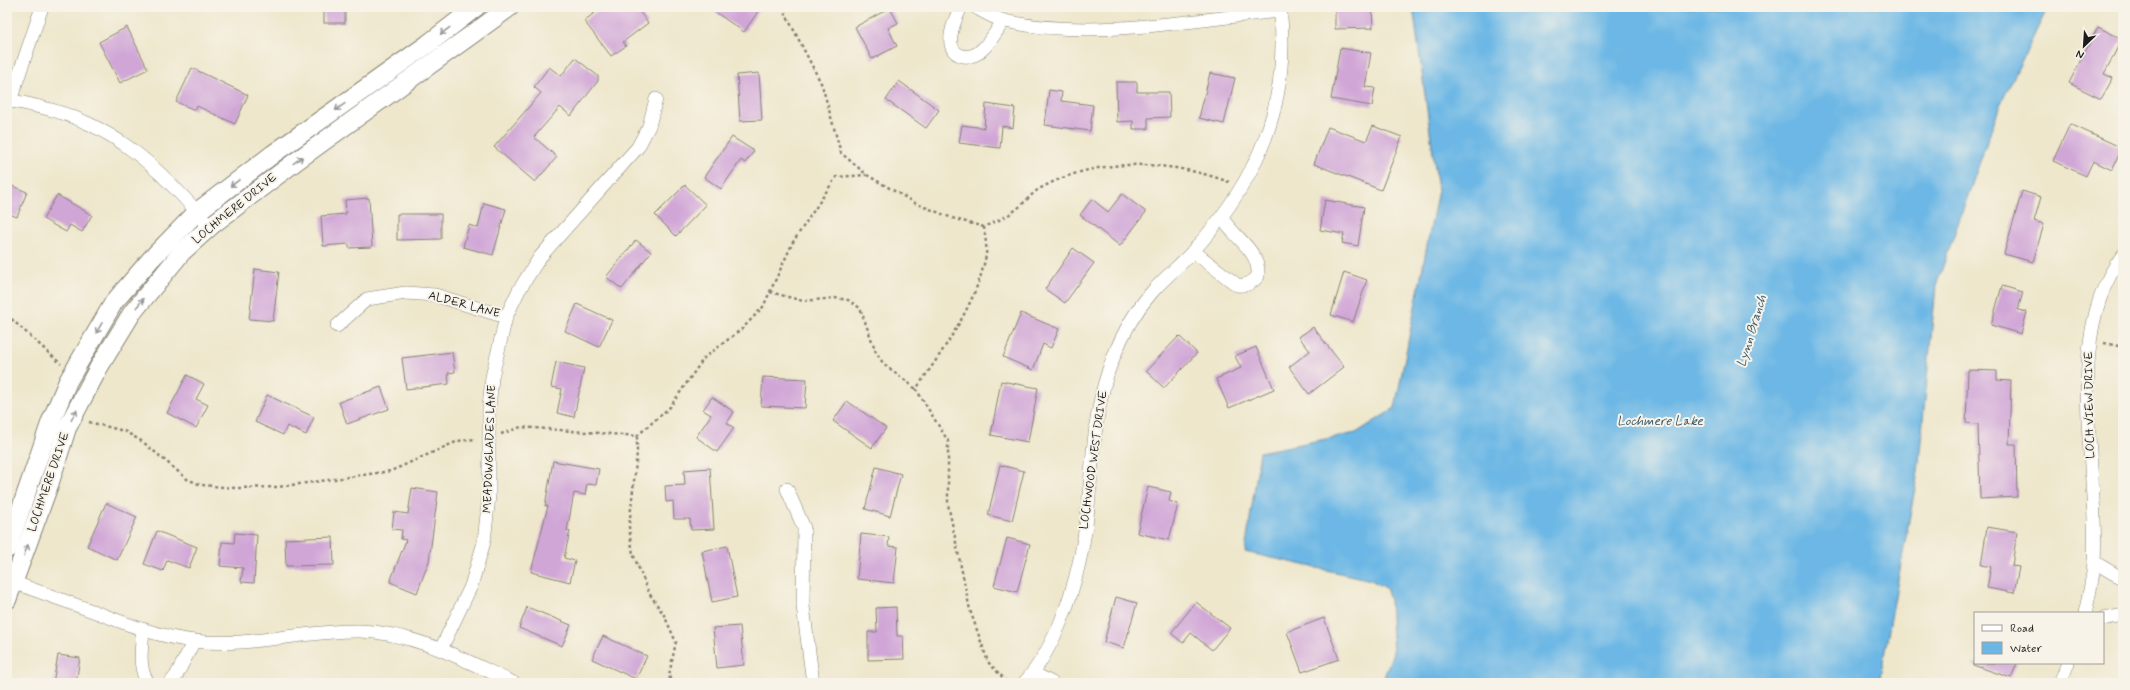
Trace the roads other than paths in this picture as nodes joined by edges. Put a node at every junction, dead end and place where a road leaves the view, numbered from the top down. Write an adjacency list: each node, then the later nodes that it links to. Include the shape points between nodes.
1 (42, 7): 9 (street)
2 (476, 7): 10 (street, LOCHMERE DRIVE, one-way to 10)
3 (510, 7): 12 (street, LOCHMERE DRIVE, one-way to 3, via 295,162)
4 (961, 7): 7 (street, via 952,27 951,41 953,49 959,54 971,56 979,52)
5 (975, 7): 7 (street)
6 (1280, 9): 7 (street, via 1157,24 1077,29); 11 (street, LOCHWOOD WEST DRIVE, via 1282,68 1277,99 1258,158 1243,187)
7 (1003, 21)
8 (656, 99): 15 (street, MEADOWGLADES LANE, via 649,126 638,147 540,257)
9 (9, 101): 10 (street, via 60,111 107,132 130,148)
10 (197, 212): 12 (street); 18 (street, LOCHMERE DRIVE, one-way to 18, via 114,302 68,381 51,420)
11 (1222, 218): 13 (street, LOCHWOOD WEST DRIVE); 13 (street, via 1257,262 1258,276 1252,283 1237,285)
12 (210, 227): 21 (street, LOCHMERE DRIVE, one-way to 12, via 49,485 67,428 99,367 132,313 182,252)
13 (1193, 252): 30 (street, LOCHWOOD WEST DRIVE, via 1152,292 1137,313 1125,332 1107,374 1098,418 1086,526 1077,576 1055,633)
14 (2123, 255): 19 (street, LOCH VIEW DRIVE, via 2099,299 2089,340 2087,373 2094,505)
15 (506, 316): 16 (street, ALDER LANE, via 435,295 406,293 367,299); 28 (street, MEADOWGLADES LANE, via 492,377 487,438 489,496 484,542 471,586)
16 (337, 326)
17 (787, 489): 34 (street, via 804,528 803,606)
18 (7, 549)
19 (2094, 562): 20 (street); 23 (street, LOCH VIEW DRIVE)
20 (2123, 579)
21 (11, 581): 22 (street, LOCHMERE DRIVE); 26 (street)
22 (7, 600)
23 (2086, 612)
24 (2123, 615): 25 (street)
25 (2104, 619)
26 (143, 630): 27 (street); 31 (street, via 141,663 144,677)
27 (194, 641): 28 (street, via 250,643 360,631 414,639); 32 (street)
28 (441, 649): 33 (street)
29 (2068, 664): 37 (street)
30 (1034, 673): 35 (street, LOCHWOOD WEST DRIVE); 36 (street)
31 (149, 683)
32 (170, 683)
33 (514, 683)
34 (813, 683)
35 (1024, 683)
36 (1052, 683)
37 (2060, 683)

